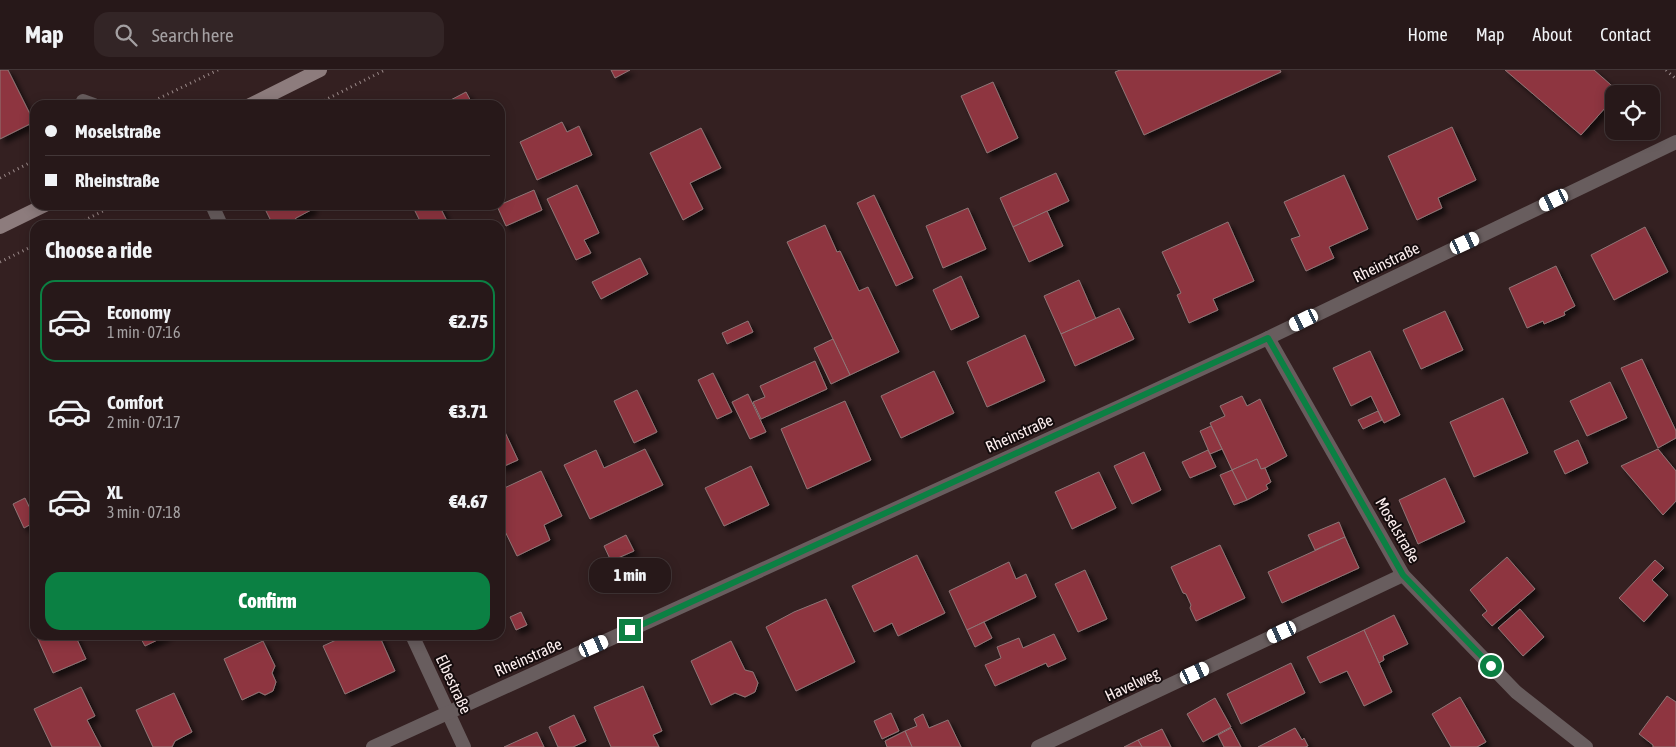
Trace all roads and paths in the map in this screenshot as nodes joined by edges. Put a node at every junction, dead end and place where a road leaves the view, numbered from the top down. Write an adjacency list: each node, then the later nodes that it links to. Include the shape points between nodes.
1 (218, 70): 6 (path)
2 (320, 70): 7 (main road)
3 (385, 70): 8 (path)
4 (1666, 70): 5 (path)
5 (1676, 79)
6 (155, 100)
7 (260, 100)
8 (324, 100)
9 (1676, 142): 18 (street, Rheinstraße)
10 (30, 163): 11 (path)
11 (0, 178)
12 (35, 210): 15 (main road)
13 (105, 210): 14 (path)
14 (85, 220)
15 (0, 227)
16 (30, 247): 17 (path)
17 (0, 262)
18 (1268, 338): 19 (street, Moselstraße); 21 (street, Rheinstraße)
19 (1403, 575): 24 (street, Havelweg); 25 (street, Moselstraße, via 1516,692)
20 (414, 640): 21 (street, Elbestraße)
21 (448, 713): 22 (street, Rheinstraße); 23 (street, Elbestraße)
22 (373, 747)
23 (464, 747)
24 (1038, 747)
25 (1586, 747)

